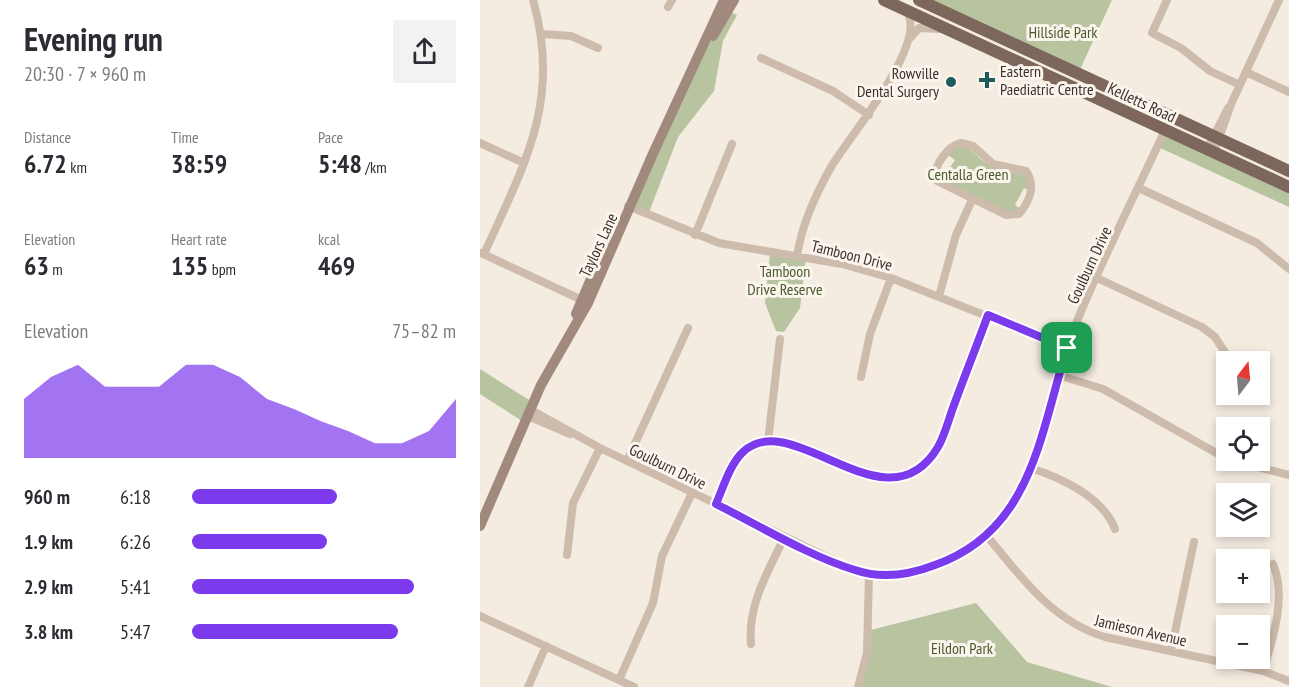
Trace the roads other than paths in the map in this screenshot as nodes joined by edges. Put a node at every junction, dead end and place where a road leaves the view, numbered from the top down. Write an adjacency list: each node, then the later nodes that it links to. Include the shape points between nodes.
1 (533, 0): 9 (street)
2 (884, 0): 7 (main road, Kelletts Road)
3 (918, 0): 17 (main road, Kelletts Road)
4 (1167, 0): 14 (street, via 1152,33 1181,48 1210,71)
5 (1279, 0): 13 (street)
6 (726, 1): 28 (main road, Taylors Lane)
7 (906, 10): 8 (main road, Kelletts Road); 10 (street, via 911,22)
8 (948, 30): 10 (street, via 919,28); 18 (main road, Kelletts Road)
9 (543, 33): 11 (street, via 570,36); 23 (street, via 542,98)
10 (906, 42): 16 (street, via 881,99)
11 (598, 48)
12 (761, 58): 16 (street, via 833,92)
13 (1246, 72): 14 (street); 15 (street)
14 (1240, 85): 19 (street)
15 (1289, 92)
16 (869, 115): 31 (street, via 825,178 805,221)
17 (1171, 117): 18 (street, Goulburn Drive); 19 (main road, Kelletts Road)
18 (1165, 131): 22 (main road, Kelletts Road); 26 (street, Goulburn Drive)
19 (1217, 138): 22 (street); 24 (main road, Kelletts Road)
20 (480, 143): 23 (street)
21 (732, 144): 29 (street)
22 (1211, 151): 25 (main road, Kelletts Road)
23 (525, 163): 30 (street)
24 (1289, 171)
25 (1289, 187)
26 (1139, 188): 32 (street, via 1257,243); 34 (street, Goulburn Drive)
27 (972, 200): 27 (street, via 941,185 935,176 937,167 956,144 970,145 989,163 1019,168 1030,177 1031,193 1015,216); 35 (street, via 956,235)
28 (629, 207): 29 (street, Tamboon Drive); 36 (main road, Taylors Lane)
29 (695, 235): 31 (street, Tamboon Drive, via 743,249)
30 (482, 253): 36 (street)
31 (797, 256): 33 (street, Tamboon Drive)
32 (1289, 269)
33 (891, 278): 35 (street, Tamboon Drive); 43 (street, via 870,334)
34 (1097, 278): 40 (street, Goulburn Drive); 41 (street, via 1202,327)
35 (939, 296): 37 (street, Tamboon Drive)
36 (585, 301): 44 (main road, Taylors Lane)
37 (988, 315): 40 (street, Tamboon Drive); 45 (street, via 938,447 913,471 895,477 875,477)
38 (688, 328): 48 (street)
39 (780, 339): 45 (street)
40 (1067, 348): 42 (street, Goulburn Drive)
41 (1224, 351)
42 (1058, 375): 47 (street, via 1103,389); 49 (street, Goulburn Drive)
43 (861, 377)
44 (532, 415): 46 (street, Goulburn Drive); 54 (main road, Taylors Lane)
45 (768, 441): 53 (street, via 743,452)
46 (600, 448): 48 (street, Goulburn Drive); 59 (street, via 573,503)
47 (1216, 453)
48 (627, 461): 52 (street, Goulburn Drive)
49 (1030, 468): 55 (street, via 1066,481 1102,511); 56 (street, Goulburn Drive, via 1012,508)
50 (1270, 470): 51 (street)
51 (1289, 475)
52 (692, 493): 53 (street, Goulburn Drive); 67 (street, via 662,556 653,603)
53 (716, 504): 57 (street, Goulburn Drive)
54 (480, 526)
55 (1115, 529)
56 (987, 536): 61 (street, Goulburn Drive, via 954,558 925,569 904,574); 65 (street, Jamieson Avenue, via 1045,603 1063,618 1095,634)
57 (784, 538): 61 (street, Goulburn Drive); 63 (street, via 763,579 749,631)
58 (1194, 542): 65 (street)
59 (567, 555)
60 (1273, 564): 66 (street, via 1279,591)
61 (869, 574): 71 (street, via 867,653)
62 (480, 616): 64 (street)
63 (751, 644)
64 (546, 646): 67 (street); 69 (street)
65 (1171, 651): 66 (street, Jamieson Avenue)
66 (1263, 671): 68 (street, Jamieson Avenue)
67 (619, 680): 70 (street)
68 (1289, 681)
69 (528, 687)
70 (634, 687)
71 (858, 687)

